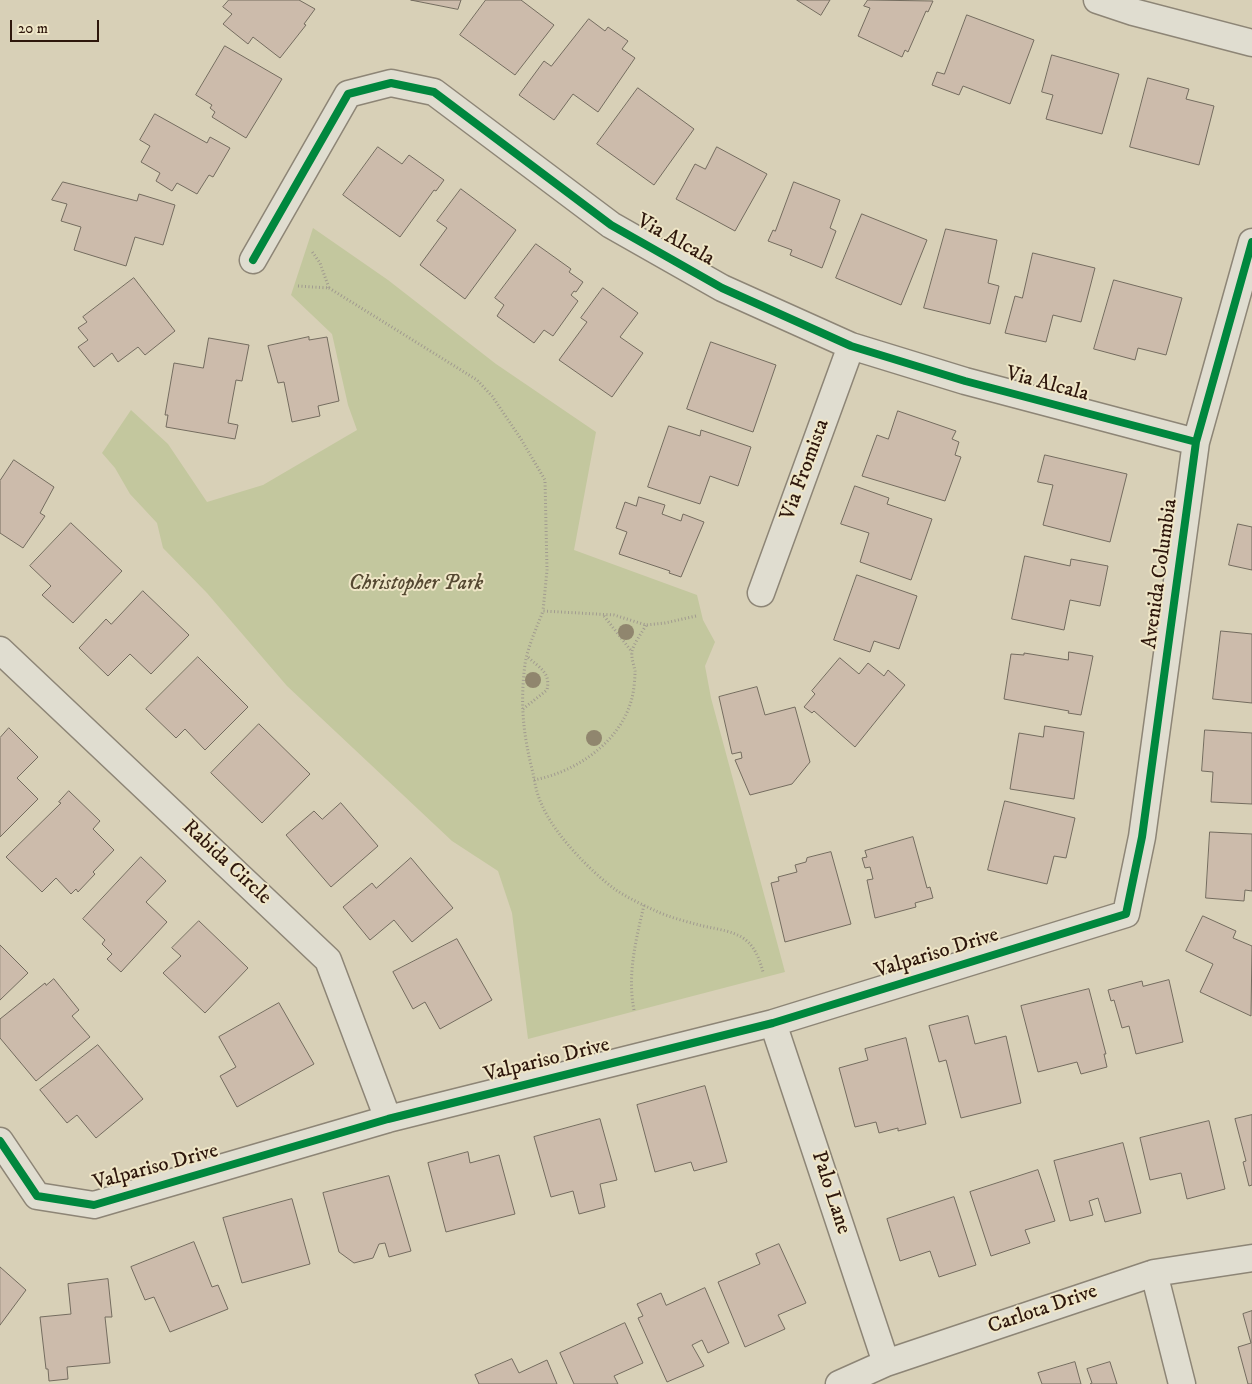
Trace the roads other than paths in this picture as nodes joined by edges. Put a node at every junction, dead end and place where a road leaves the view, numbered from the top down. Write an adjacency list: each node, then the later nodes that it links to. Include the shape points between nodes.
1 (1097, 0): 2 (street)
2 (1252, 43)
3 (1252, 242): 6 (street, Avenida Columbia)
4 (253, 260): 5 (street, Via Alcala, via 348,94 391,83 434,92 611,225 722,288)
5 (851, 346): 6 (street, Via Alcala, via 965,381); 7 (street, Via Fromista)
6 (1196, 442): 9 (street, Avenida Columbia, via 1142,837)
7 (761, 593)
8 (0, 650): 11 (street, Rabida Circle, via 328,960)
9 (1126, 914): 10 (street, Valpariso Drive)
10 (773, 1023): 11 (street, Valpariso Drive); 15 (street, Palo Lane)
11 (388, 1119): 12 (street, Valpariso Drive, via 94,1205 37,1196)
12 (0, 1141)
13 (1252, 1258): 14 (street, Carlota Drive)
14 (1154, 1272): 15 (street, Carlota Drive); 17 (street)
15 (886, 1363): 16 (street, Carlota Drive)
16 (839, 1384)
17 (1182, 1384)

